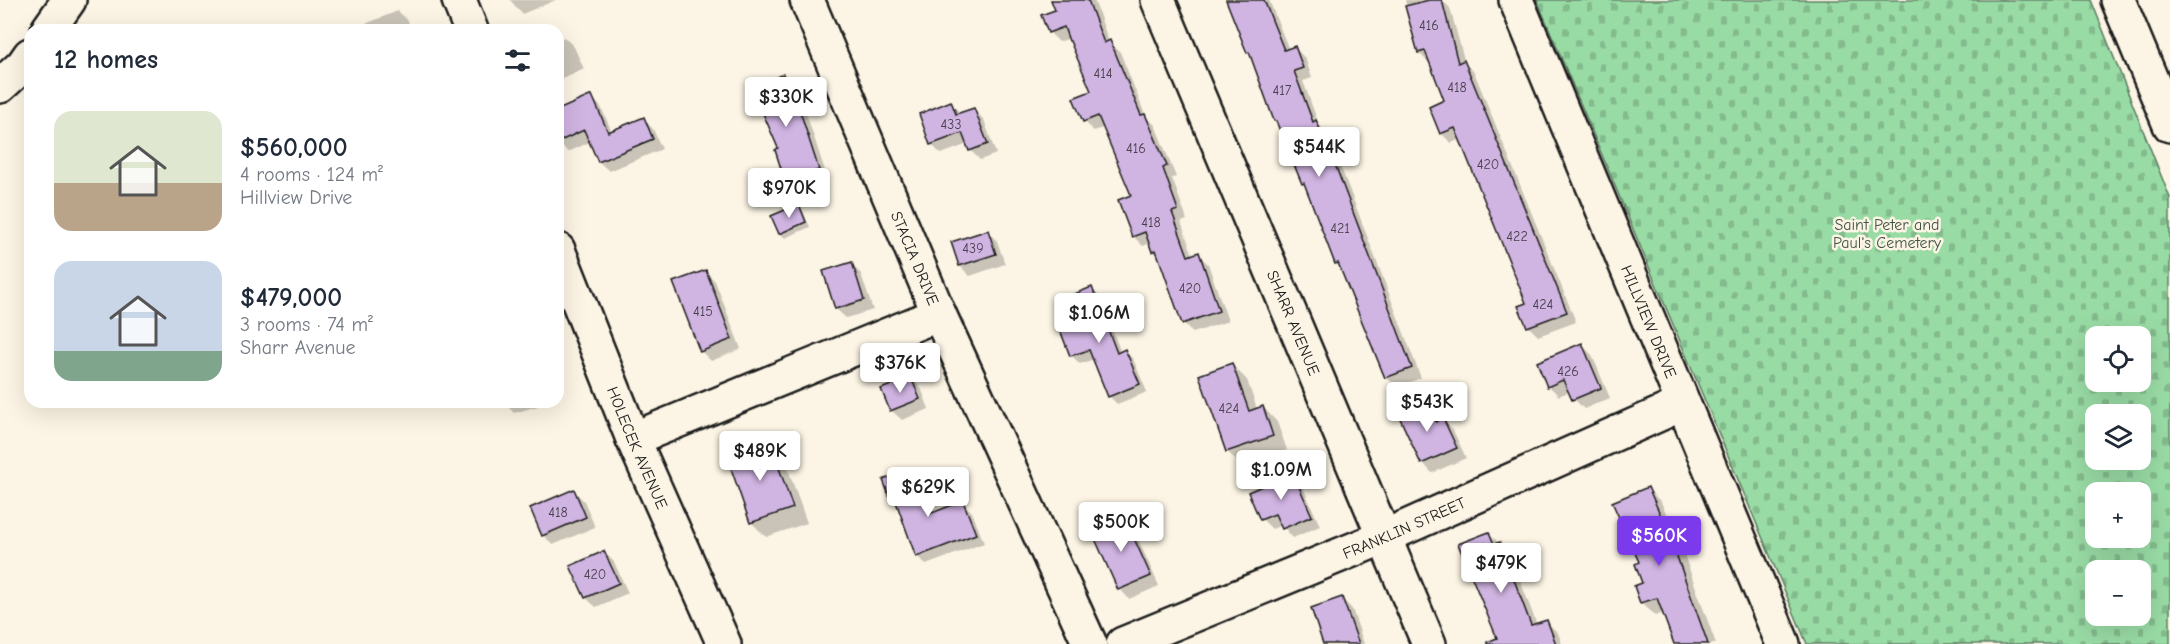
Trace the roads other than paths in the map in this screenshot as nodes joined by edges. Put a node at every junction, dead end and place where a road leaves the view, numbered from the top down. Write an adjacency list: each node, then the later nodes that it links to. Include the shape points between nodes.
1 (69, 0): 7 (street)
2 (459, 0): 8 (street)
3 (807, 0): 13 (street, STACIA DRIVE)
4 (1158, 0): 16 (street, SHARR AVENUE)
5 (1516, 0): 14 (street, HILLVIEW DRIVE)
6 (2118, 0): 11 (street)
7 (52, 24)
8 (469, 24)
9 (24, 64): 10 (street)
10 (0, 86)
11 (2170, 125)
12 (564, 265): 15 (street, HOLECEK AVENUE)
13 (939, 314): 15 (street); 18 (street, STACIA DRIVE)
14 (1682, 404): 16 (street, FRANKLIN STREET); 21 (street, HILLVIEW DRIVE)
15 (633, 439): 17 (street, HOLECEK AVENUE)
16 (1384, 537): 19 (street, FRANKLIN STREET); 20 (street, SHARR AVENUE)
17 (724, 644)
18 (1090, 644)
19 (1122, 644)
20 (1429, 644)
21 (1783, 644)

